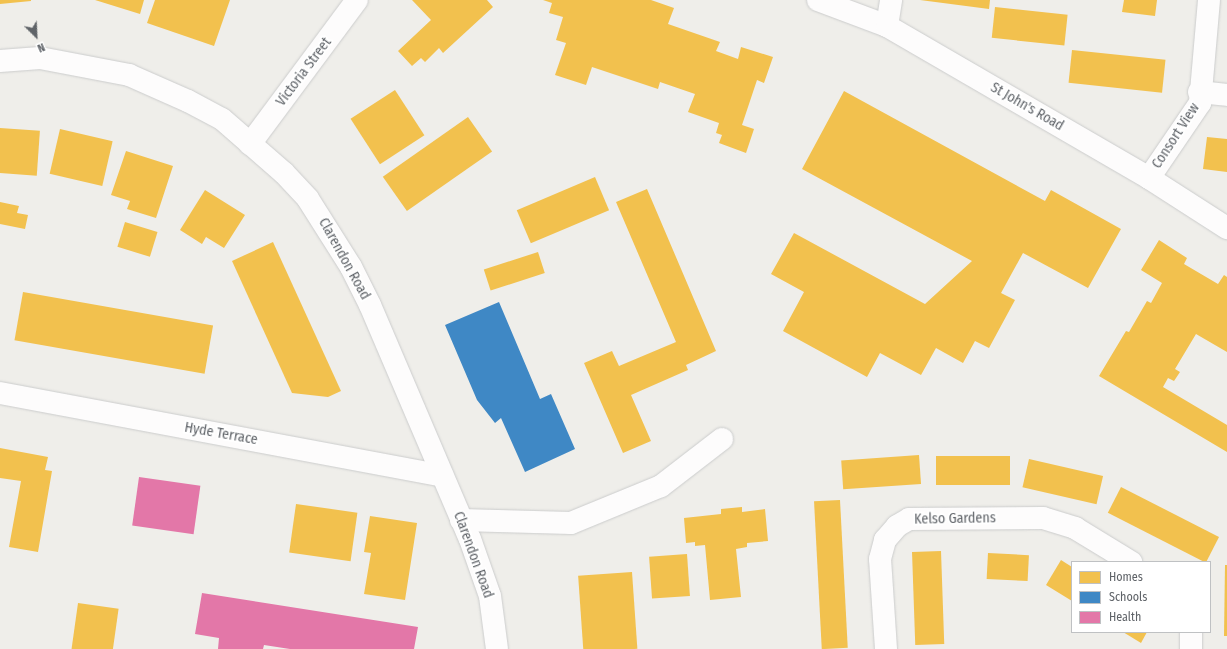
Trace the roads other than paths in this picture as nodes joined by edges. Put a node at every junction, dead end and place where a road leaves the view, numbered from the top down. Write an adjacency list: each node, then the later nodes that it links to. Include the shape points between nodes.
1 (357, 0): 9 (street, Victoria Street)
2 (818, 0): 5 (street, St John's Road)
3 (890, 0): 5 (street)
4 (1209, 0): 7 (street, Consort View)
5 (888, 26): 10 (street, St John's Road)
6 (0, 61): 9 (street, Clarendon Road, via 40,58 129,75 222,120)
7 (1199, 92): 8 (street, Consort View); 10 (street, Consort View, via 1200,103)
8 (1227, 95)
9 (250, 144): 14 (street, Clarendon Road, via 308,199 351,267 370,305)
10 (1149, 178): 11 (street, St John's Road)
11 (1227, 228)
12 (0, 393): 14 (street, Hyde Terrace)
13 (722, 439): 15 (street, via 661,486 571,523)
14 (442, 476): 15 (street, Clarendon Road)
15 (461, 520): 18 (street, Clarendon Road, via 490,596)
16 (1129, 561): 19 (street, Kelso Gardens, via 1075,528 1043,518 909,519 897,526 886,540 880,559)
17 (1191, 633): 20 (street)
18 (497, 649)
19 (886, 649)
20 (1191, 649)

